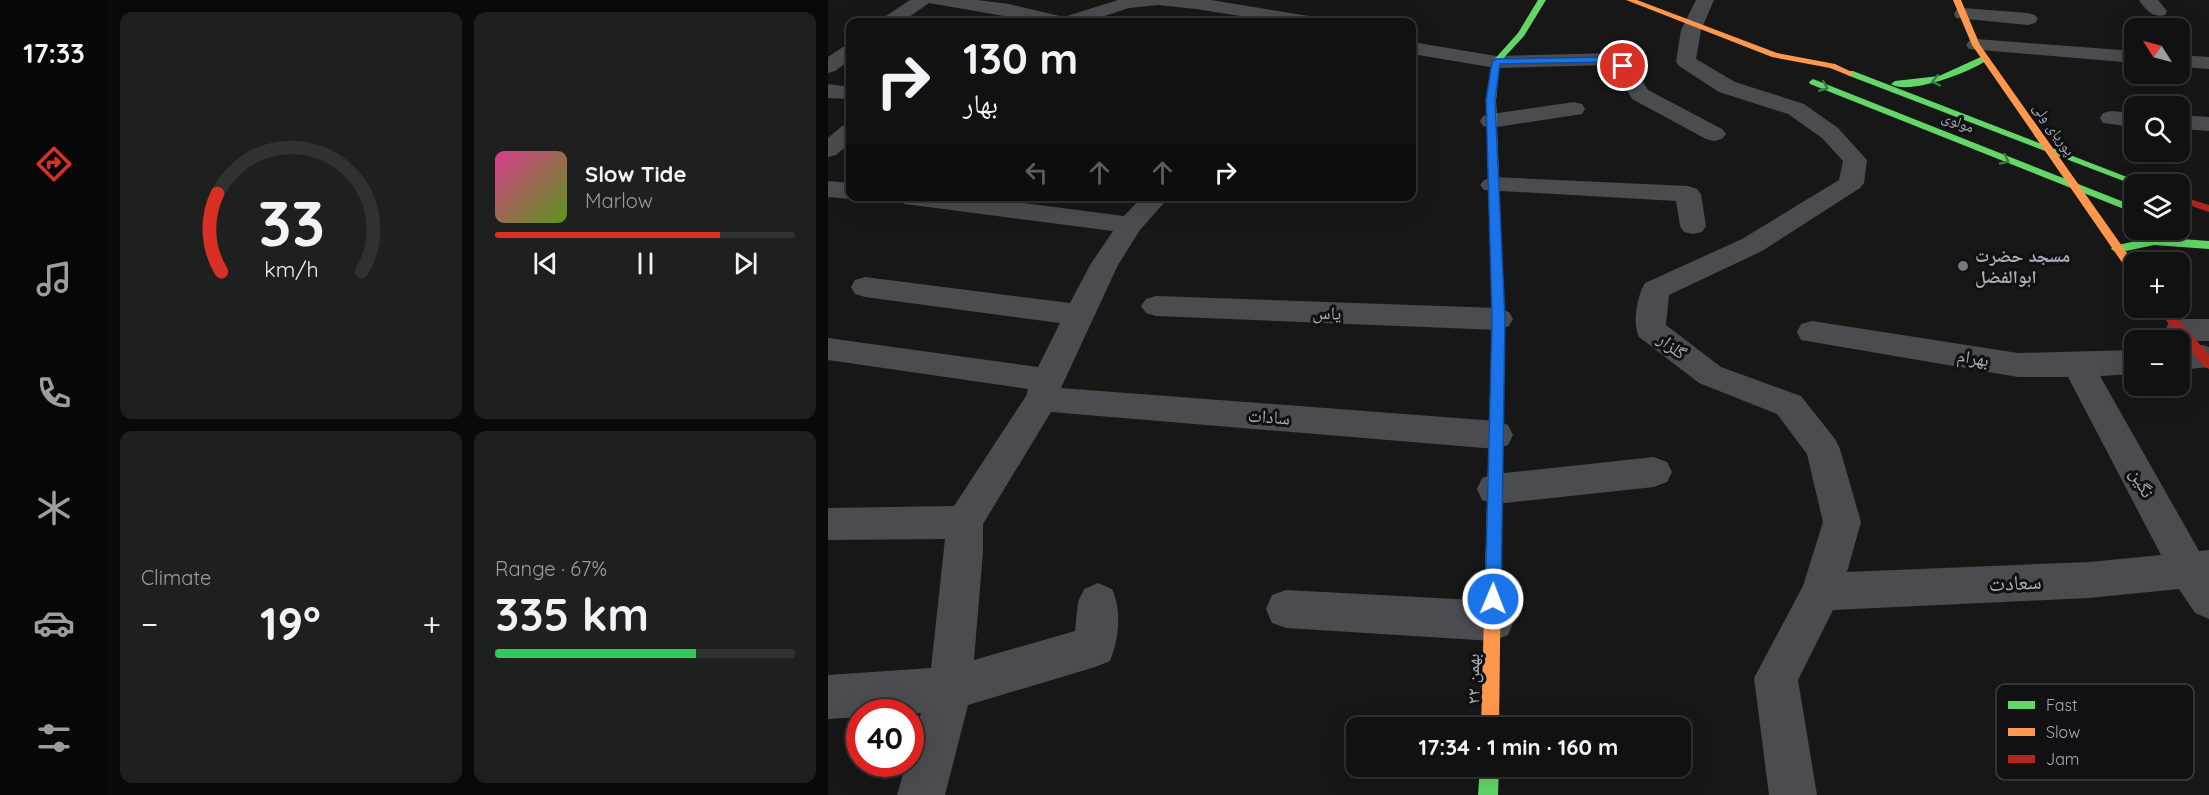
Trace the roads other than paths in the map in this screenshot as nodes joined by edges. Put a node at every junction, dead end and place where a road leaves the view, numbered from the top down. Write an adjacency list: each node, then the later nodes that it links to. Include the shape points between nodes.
1 (922, 0): 12 (street)
2 (936, 0): 13 (street)
3 (1157, 0): 7 (street); 14 (street, via 1127,3)
4 (1256, 0): 10 (street)
5 (1542, 0): 23 (main road, via 1521,34)
6 (1630, 0): 11 (main road, مولوی)
7 (1179, 1): 8 (street)
8 (1204, 4): 10 (street); 15 (street)
9 (1960, 7): 17 (street); 19 (main road, پوریای ولی)
10 (1240, 10): 16 (street)
11 (1699, 12): 21 (main road, مولوی); 72 (street, گلزار, via 1687,38 1686,62 1727,87 1797,109 1830,133 1855,160 1851,183 1752,245 1655,290 1650,329 1710,375 1789,405 1824,449 1842,522)
12 (896, 18)
13 (1043, 18)
14 (1080, 18)
15 (1189, 18)
16 (1286, 18)
17 (2028, 18)
18 (1416, 49): 23 (street)
19 (1981, 51): 22 (street); 27 (main road, one-way to 27, via 1944,81); 38 (main road, پوریای ولی)
20 (846, 54): 26 (street)
21 (1775, 55): 27 (main road, مولوی, via 1832,66); 42 (main road, مولوی, one-way to 42, via 1808,80)
22 (2124, 57)
23 (1496, 62): 33 (main road, ۲۲ بهمن); 37 (street, via 1614,59 1623,66 1640,94)
24 (2190, 62): 25 (street)
25 (2209, 63)
26 (828, 66)
27 (1880, 84): 38 (main road, مولوی)
28 (828, 91): 29 (street)
29 (846, 93)
30 (1574, 109): 33 (street)
31 (2111, 118): 32 (street)
32 (2124, 119)
33 (1491, 121): 41 (main road, ۲۲ بهمن)
34 (2190, 123): 35 (street)
35 (2209, 124)
36 (846, 134): 39 (street)
37 (1714, 134)
38 (2046, 148): 40 (main road, مولوی); 42 (main road, پوریای ولی)
39 (828, 150)
40 (2124, 178)
41 (1492, 185): 51 (street, via 1688,194); 60 (main road, ۲۲ بهمن)
42 (2075, 187): 48 (main road, مولوی); 55 (main road, پوریای ولی)
43 (828, 189): 44 (street)
44 (846, 191)
45 (944, 201): 50 (street)
46 (1153, 201): 50 (street)
47 (2190, 202): 49 (main road)
48 (2124, 206)
49 (2209, 209)
50 (1130, 225): 59 (street, via 1104,265)
51 (1693, 226)
52 (2190, 232): 53 (main road)
53 (2209, 239)
54 (2209, 245): 55 (main road, via 2154,241)
55 (2117, 249): 56 (main road, پوریای ولی)
56 (2124, 258)
57 (865, 287): 59 (street)
58 (1156, 306): 60 (street, یاس)
59 (1080, 315): 65 (street)
60 (1498, 319): 66 (main road, ۲۲ بهمن)
61 (1812, 332): 64 (street, بهرام, via 2018,365)
62 (828, 350): 65 (street, سادات)
63 (2124, 363): 64 (street, بهرام)
64 (2078, 365): 71 (street, نگین)
65 (1045, 390): 66 (street, سادات); 69 (street)
66 (1496, 435): 68 (main road, ۲۲ بهمن)
67 (1654, 472): 68 (street)
68 (1495, 489): 75 (main road, ۲۲ بهمن)
69 (964, 522): 70 (street); 76 (street)
70 (828, 524)
71 (2202, 579): 72 (street, سعادت)
72 (1821, 592): 82 (street, گلزار, via 1776,678)
73 (1098, 602): 76 (street, via 1095,646)
74 (1286, 609): 75 (street)
75 (1493, 621): 78 (main road, ۲۲ بهمن)
76 (950, 689): 77 (street); 80 (street)
77 (828, 698)
78 (1490, 717)
79 (1489, 777): 81 (main road)
80 (921, 795)
81 (1488, 795)
82 (1793, 795)

